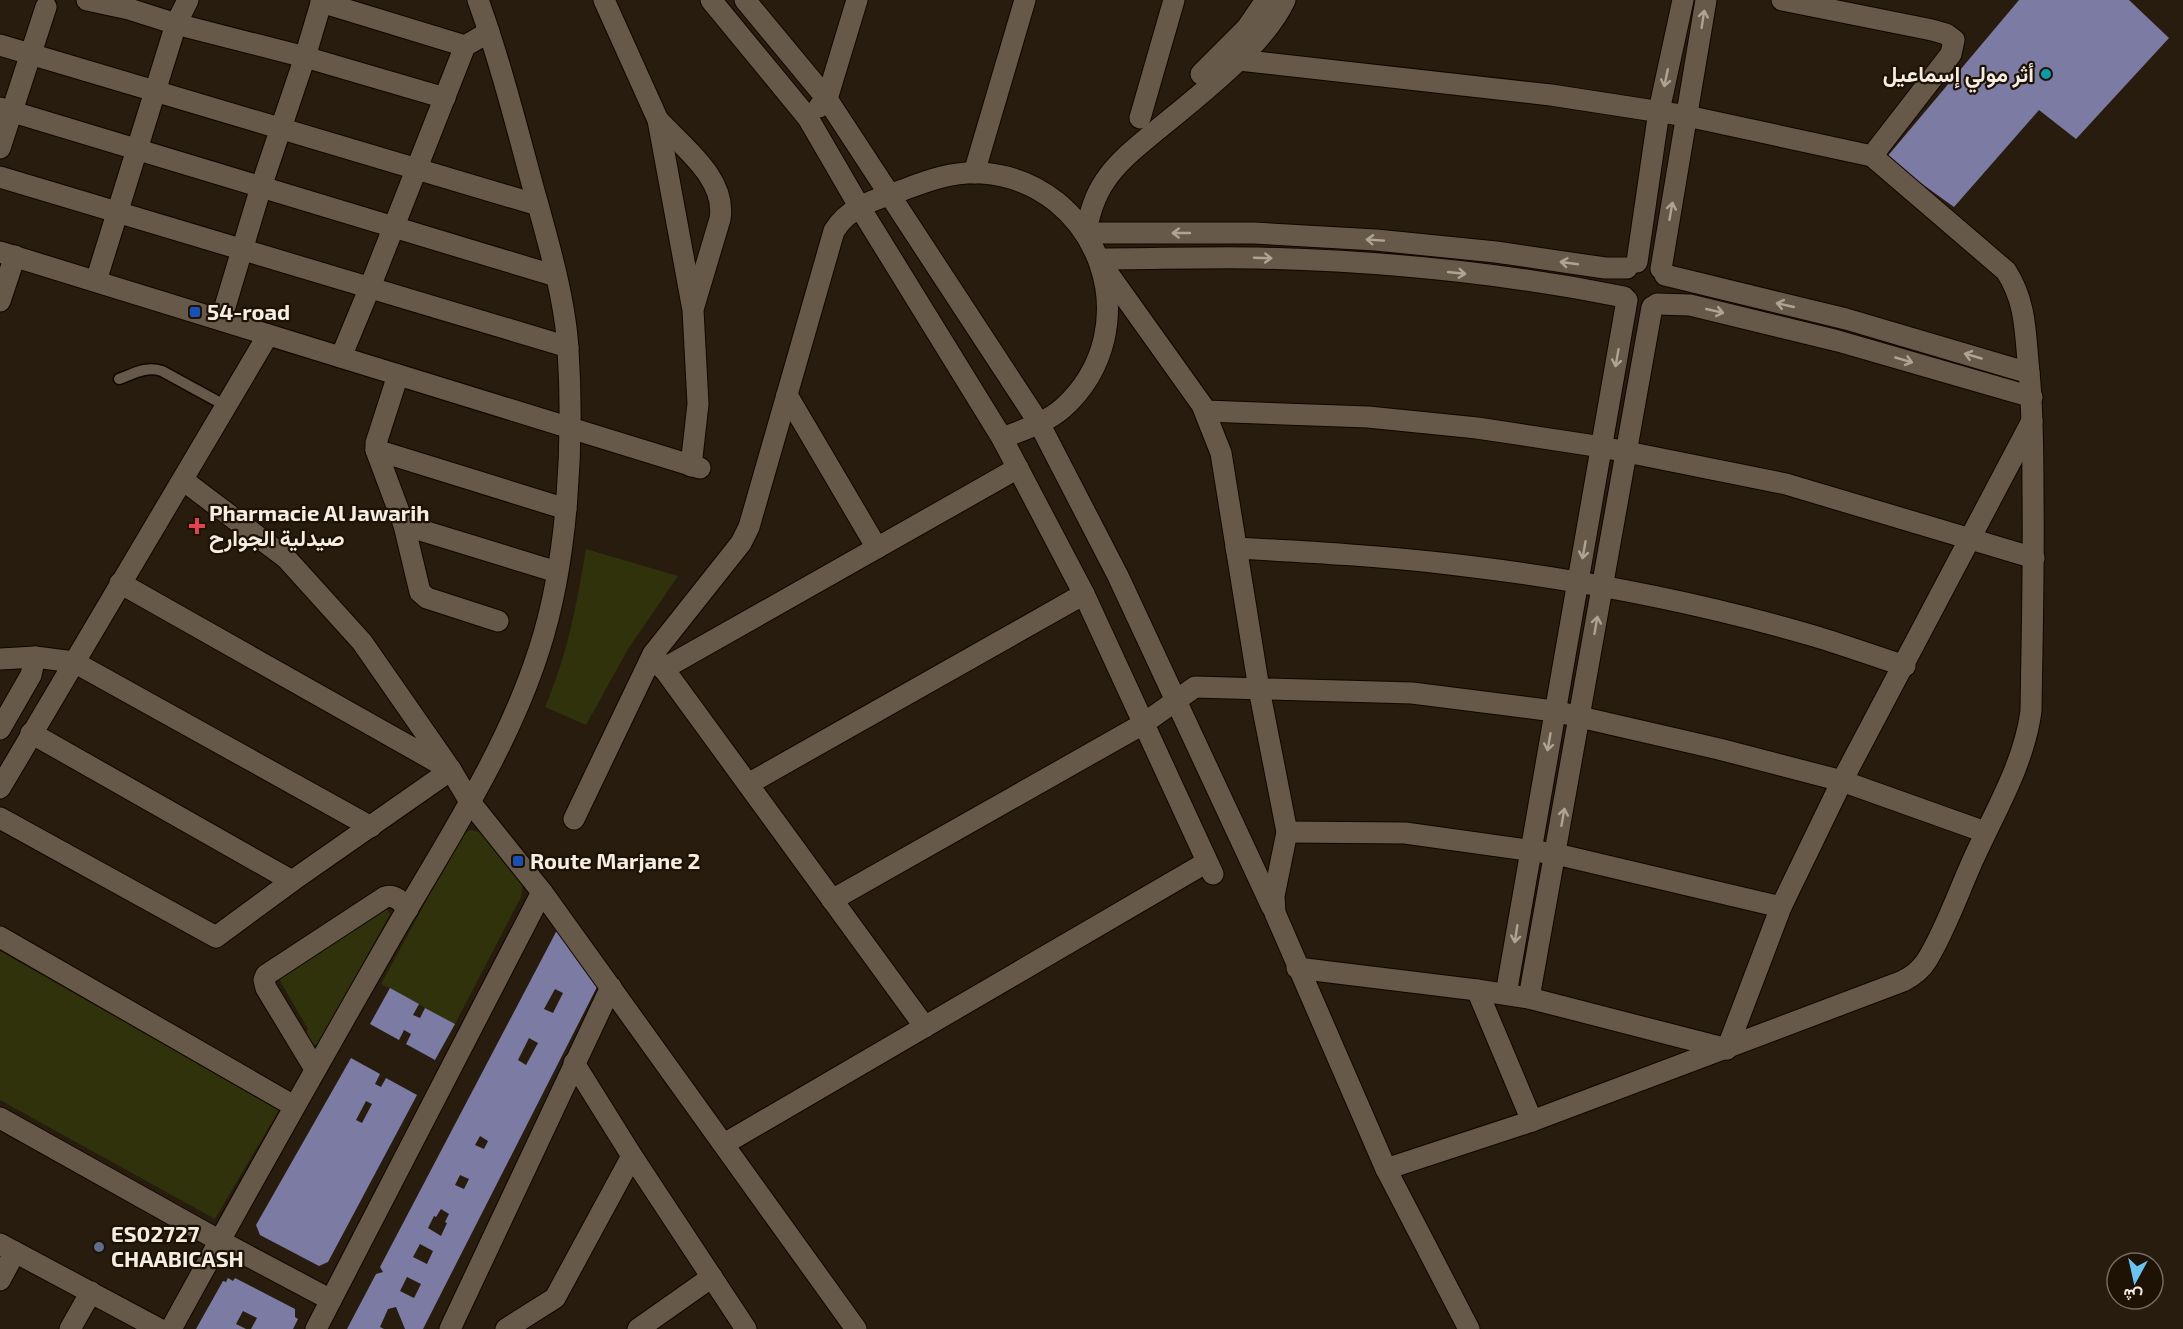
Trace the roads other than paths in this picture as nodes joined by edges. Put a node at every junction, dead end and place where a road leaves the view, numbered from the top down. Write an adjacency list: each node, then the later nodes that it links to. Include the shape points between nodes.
1 (87, 0): 17 (street)
2 (188, 0): 17 (street)
3 (478, 0): 18 (street)
4 (604, 0): 33 (street)
5 (711, 0): 31 (street)
6 (745, 0): 27 (street)
7 (857, 0): 27 (street)
8 (1025, 0): 39 (street)
9 (1174, 0): 32 (street)
10 (1266, 0): 24 (street, via 1247,28)
11 (1285, 0): 23 (street)
12 (1683, 0): 29 (street, one-way to 29)
13 (1706, 0): 30 (street, one-way to 13)
14 (1782, 0): 37 (street, via 1932,30 1954,40 1951,54)
15 (321, 1): 20 (street); 22 (street)
16 (46, 6): 21 (street)
17 (176, 24): 22 (street); 25 (street)
18 (489, 32): 20 (street); 43 (street)
19 (0, 45): 21 (street)
20 (465, 46): 26 (street)
21 (30, 53): 25 (street); 28 (street)
22 (305, 57): 26 (street); 34 (street)
23 (1239, 60): 29 (street, via 1551,94); 47 (street, via 1125,157 1098,192)
24 (1201, 74)
25 (155, 91): 34 (street); 36 (street)
26 (445, 98): 38 (street)
27 (827, 99): 31 (street); 42 (street)
28 (6, 110): 35 (street); 36 (street)
29 (1659, 111): 30 (street); 51 (street)
30 (1687, 116): 37 (street); 52 (street, one-way to 30)
31 (808, 118): 44 (street)
32 (1140, 118)
33 (658, 120): 59 (street); 59 (street, via 700,164 720,198 720,219)
34 (280, 128): 38 (street); 41 (street)
35 (0, 148)
36 (137, 149): 41 (street); 45 (street)
37 (1872, 156): 64 (street, via 2006,271 2021,302)
38 (417, 169): 43 (street); 46 (street)
39 (974, 173): 42 (street, via 934,178); 47 (street, via 1024,182 1063,207)
40 (0, 177): 45 (street)
41 (261, 187): 46 (street); 48 (street)
42 (890, 194): 44 (street); 72 (street)
43 (538, 205): 53 (street)
44 (859, 206): 67 (street, via 841,219 834,231); 74 (street)
45 (117, 212): 48 (street); 54 (street)
46 (393, 227): 53 (street); 55 (street)
47 (1085, 232): 50 (street); 51 (street, one-way to 47, via 1605,268 1496,252 1254,233)
48 (241, 249): 55 (street); 60 (street)
49 (7, 254): 54 (street); 57 (street)
50 (1100, 261): 56 (street, one-way to 56, via 1258,258 1377,264 1488,276); 70 (street); 72 (street, via 1108,308 1100,353 1077,393)
51 (1632, 266): 52 (street, via 1650,262); 56 (street, via 1621,282)
52 (1663, 272): 58 (street, via 1666,294); 64 (street, one-way to 52, via 1846,319)
53 (556, 276): 62 (street)
54 (96, 280): 60 (street)
55 (370, 287): 62 (street); 63 (street)
56 (1626, 299): 58 (street, via 1639,307); 75 (street, one-way to 75)
57 (0, 301)
58 (1655, 305): 68 (street, one-way to 68, via 1690,305 1838,341); 77 (street)
59 (693, 310): 73 (street, via 698,404 696,467)
60 (221, 320): 61 (street)
61 (268, 335): 63 (street); 69 (street)
62 (568, 347): 73 (street)
63 (341, 357): 65 (street)
64 (2029, 373): 68 (street)
65 (398, 375): 73 (street); 76 (street)
66 (119, 380): 69 (lane, via 154,368)
67 (787, 395): 83 (street); 95 (street, via 749,527)
68 (2032, 398): 71 (street)
69 (226, 406): 79 (street)
70 (1205, 411): 75 (street, via 1368,417); 84 (street, via 1221,453)
71 (2033, 420): 82 (street); 85 (street)
72 (1039, 423): 74 (street); 98 (street)
73 (569, 428): 80 (street)
74 (1002, 438): 78 (street)
75 (1602, 447): 77 (street); 88 (street, one-way to 88)
76 (376, 450): 80 (street); 81 (street)
77 (1628, 452): 82 (street, via 1786,484); 89 (street)
78 (1018, 468): 83 (street); 90 (street)
79 (183, 480): 87 (street); 104 (street, via 286,558 362,642)
80 (566, 508): 86 (street)
81 (404, 525): 86 (street); 91 (street, via 420,592 427,598)
82 (1969, 539): 85 (street); 96 (street)
83 (878, 548): 95 (street)
84 (1236, 548): 88 (street, via 1459,565); 97 (street)
85 (2034, 558): 113 (street, via 2029,728 2023,751)
86 (557, 572): 108 (street, via 540,647 524,694)
87 (120, 583): 94 (street); 104 (street)
88 (1578, 583): 89 (street); 99 (street)
89 (1603, 587): 96 (street, via 1813,636); 100 (street, one-way to 89)
90 (1083, 594): 101 (street); 106 (street)
91 (498, 621)
92 (36, 657): 93 (street); 94 (street); 102 (street, via 31,675)
93 (0, 659)
94 (74, 662): 103 (street); 111 (street)
95 (658, 662): 106 (street); 110 (street)
96 (1905, 666): 105 (street)
97 (1259, 689): 98 (street, via 1195,687); 99 (street, via 1412,693); 112 (street)
98 (1176, 700): 101 (street); 121 (street)
99 (1554, 711): 100 (street); 114 (street, one-way to 114)
100 (1581, 716): 105 (street); 115 (street, one-way to 100)
101 (1143, 723): 118 (street); 128 (street, via 1210,868)
102 (0, 729)
103 (31, 733): 107 (street); 116 (street)
104 (451, 770): 108 (street); 111 (street)
105 (1842, 781): 113 (street); 119 (street)
106 (748, 784): 118 (street)
107 (0, 788)
108 (470, 801): 117 (street); 120 (street)
109 (0, 818): 116 (street, via 216,937)
110 (574, 819)
111 (371, 827): 116 (street)
112 (1287, 832): 114 (street, via 1404,833); 121 (street, via 1274,896)
113 (1985, 832): 129 (street, via 1937,942 1912,977)
114 (1530, 850): 115 (street); 126 (street, one-way to 126)
115 (1556, 854): 119 (street); 127 (street)
116 (292, 881)
117 (542, 892): 124 (street); 143 (street)
118 (832, 900): 128 (street)
119 (1781, 907): 129 (street)
120 (408, 909): 131 (street); 131 (street, via 389,895 266,975 266,988)
121 (1275, 914): 123 (street)
122 (0, 937): 132 (street)
123 (1297, 968): 125 (street); 137 (street)
124 (611, 987): 130 (street); 135 (street)
125 (1477, 990): 126 (street); 134 (street)
126 (1506, 994): 127 (street)
127 (1529, 998): 129 (street)
128 (925, 1027): 135 (street)
129 (1727, 1049): 134 (street)
130 (574, 1063): 136 (street); 148 (street)
131 (315, 1069): 132 (street)
132 (294, 1106): 138 (street)
133 (0, 1118): 138 (street)
134 (1532, 1121): 137 (street)
135 (724, 1144): 152 (street)
136 (632, 1156): 140 (street); 149 (street, via 555,1298)
137 (1386, 1169): 153 (street)
138 (219, 1241): 143 (street); 146 (street)
139 (8, 1248): 141 (street); 142 (street)
140 (711, 1277): 150 (street); 151 (street)
141 (0, 1280)
142 (91, 1292): 144 (street); 145 (street)
143 (331, 1300): 147 (street)
144 (70, 1329)
145 (159, 1329)
146 (171, 1329)
147 (316, 1329)
148 (450, 1329)
149 (506, 1329)
150 (638, 1329)
151 (746, 1329)
152 (856, 1329)
153 (1470, 1329)

